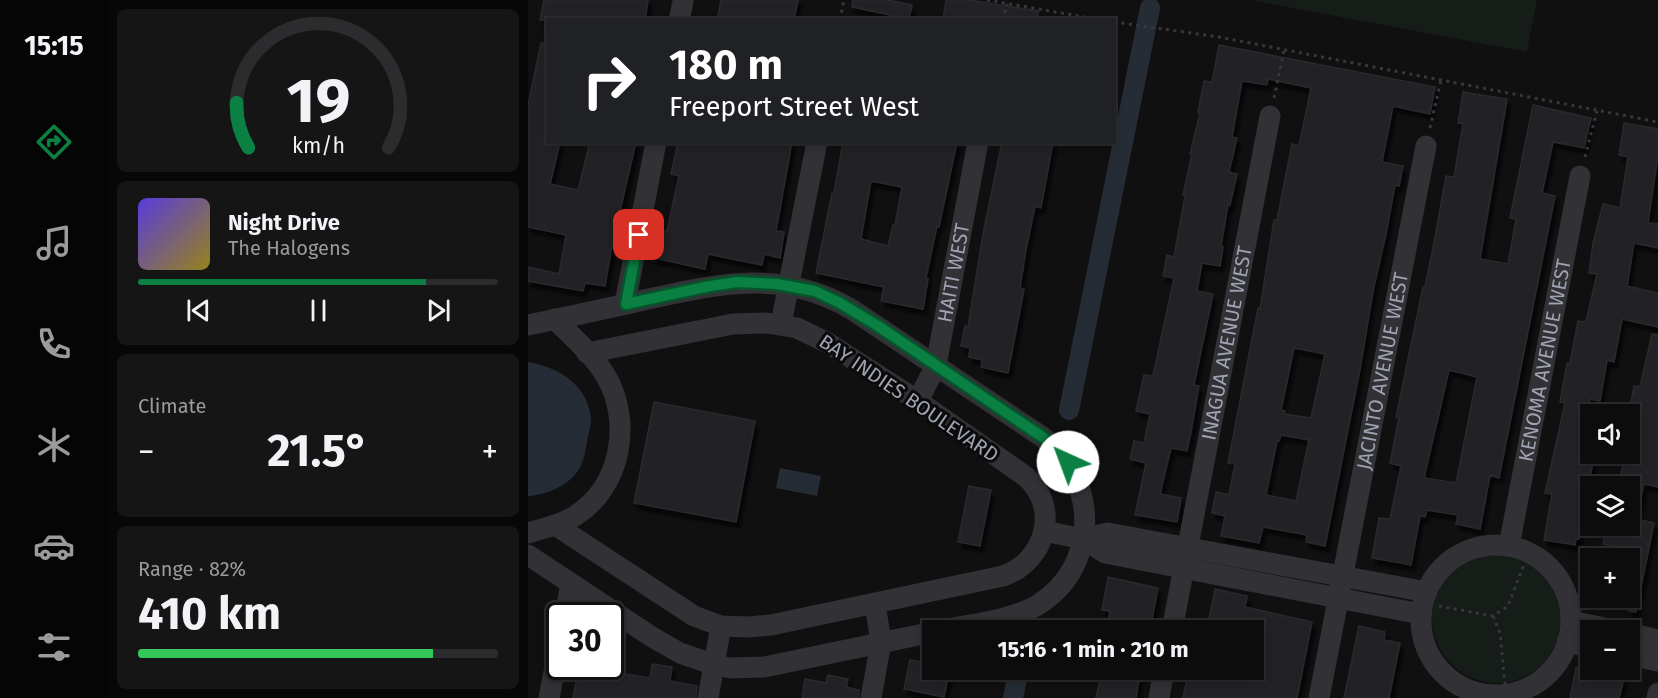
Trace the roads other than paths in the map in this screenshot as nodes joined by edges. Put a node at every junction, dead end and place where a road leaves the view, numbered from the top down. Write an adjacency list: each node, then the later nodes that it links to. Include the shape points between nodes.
1 (1270, 116): 19 (street, INAGUA AVENUE WEST)
2 (656, 144): 8 (street)
3 (817, 144): 7 (street)
4 (978, 144): 13 (street, HAITI WEST)
5 (1426, 146): 24 (street, JACINTO AVENUE WEST)
6 (1580, 176): 20 (street, KENOMA AVENUE WEST)
7 (789, 285): 8 (street, BAY INDIES BOULEVARD, via 724,284); 10 (street); 13 (street, BAY INDIES BOULEVARD, via 840,303)
8 (626, 304): 9 (street, BAY INDIES BOULEVARD)
9 (555, 319): 11 (street, BAY INDIES BOULEVARD); 12 (street)
10 (781, 324): 12 (street, BAY INDIES BOULEVARD, via 733,324); 14 (street, BAY INDIES BOULEVARD, via 828,343)
11 (528, 325)
12 (587, 352): 15 (street, via 617,401 619,450 609,477 591,503 578,515)
13 (936, 365): 14 (street, HAITI WEST); 18 (street, BAY INDIES BOULEVARD, via 1060,452 1083,495)
14 (918, 401): 16 (street, BAY INDIES BOULEVARD, via 1030,481 1044,502)
15 (555, 525): 17 (street); 32 (street, BAY INDIES BOULEVARD, via 681,609)
16 (1044, 531): 18 (street); 26 (street, BAY INDIES BOULEVARD, via 1030,558 1009,574)
17 (528, 533)
18 (1083, 539): 19 (street, via 1108,532); 22 (street, via 1105,553); 28 (street, BAY INDIES BOULEVARD, via 1069,574 1058,588 1038,604)
19 (1188, 547): 22 (street, INAGUA AVENUE WEST); 24 (street)
20 (1519, 549): 27 (street, via 1492,545 1460,554 1434,577); 30 (street, via 1546,564 1560,580 1568,600)
21 (528, 555): 23 (street)
22 (1184, 569): 24 (street); 29 (street, INAGUA AVENUE WEST)
23 (570, 584): 25 (street); 41 (street, via 652,638)
24 (1340, 587): 27 (street); 50 (street, JACINTO AVENUE WEST)
25 (567, 602)
26 (875, 603): 32 (street, BAY INDIES BOULEVARD, via 771,625); 36 (street)
27 (1424, 603): 45 (street, via 1423,636 1431,656 1444,674)
28 (990, 620)
29 (1174, 620)
30 (1570, 621): 31 (street); 37 (street)
31 (1580, 623)
32 (720, 626): 41 (street)
33 (922, 634): 36 (street)
34 (1640, 636): 35 (street)
35 (1658, 640)
36 (881, 642): 41 (street, via 764,667); 48 (street)
37 (1567, 642): 38 (street); 45 (street, via 1549,673 1534,684 1518,692)
38 (1580, 645)
39 (1640, 657): 40 (street)
40 (1658, 661)
41 (715, 665): 47 (street)
42 (552, 680): 46 (street)
43 (1162, 680): 49 (street)
44 (1658, 693): 51 (street)
45 (1482, 696)
46 (549, 698)
47 (708, 698)
48 (871, 698)
49 (1158, 698)
50 (1319, 698)
51 (1657, 698)

